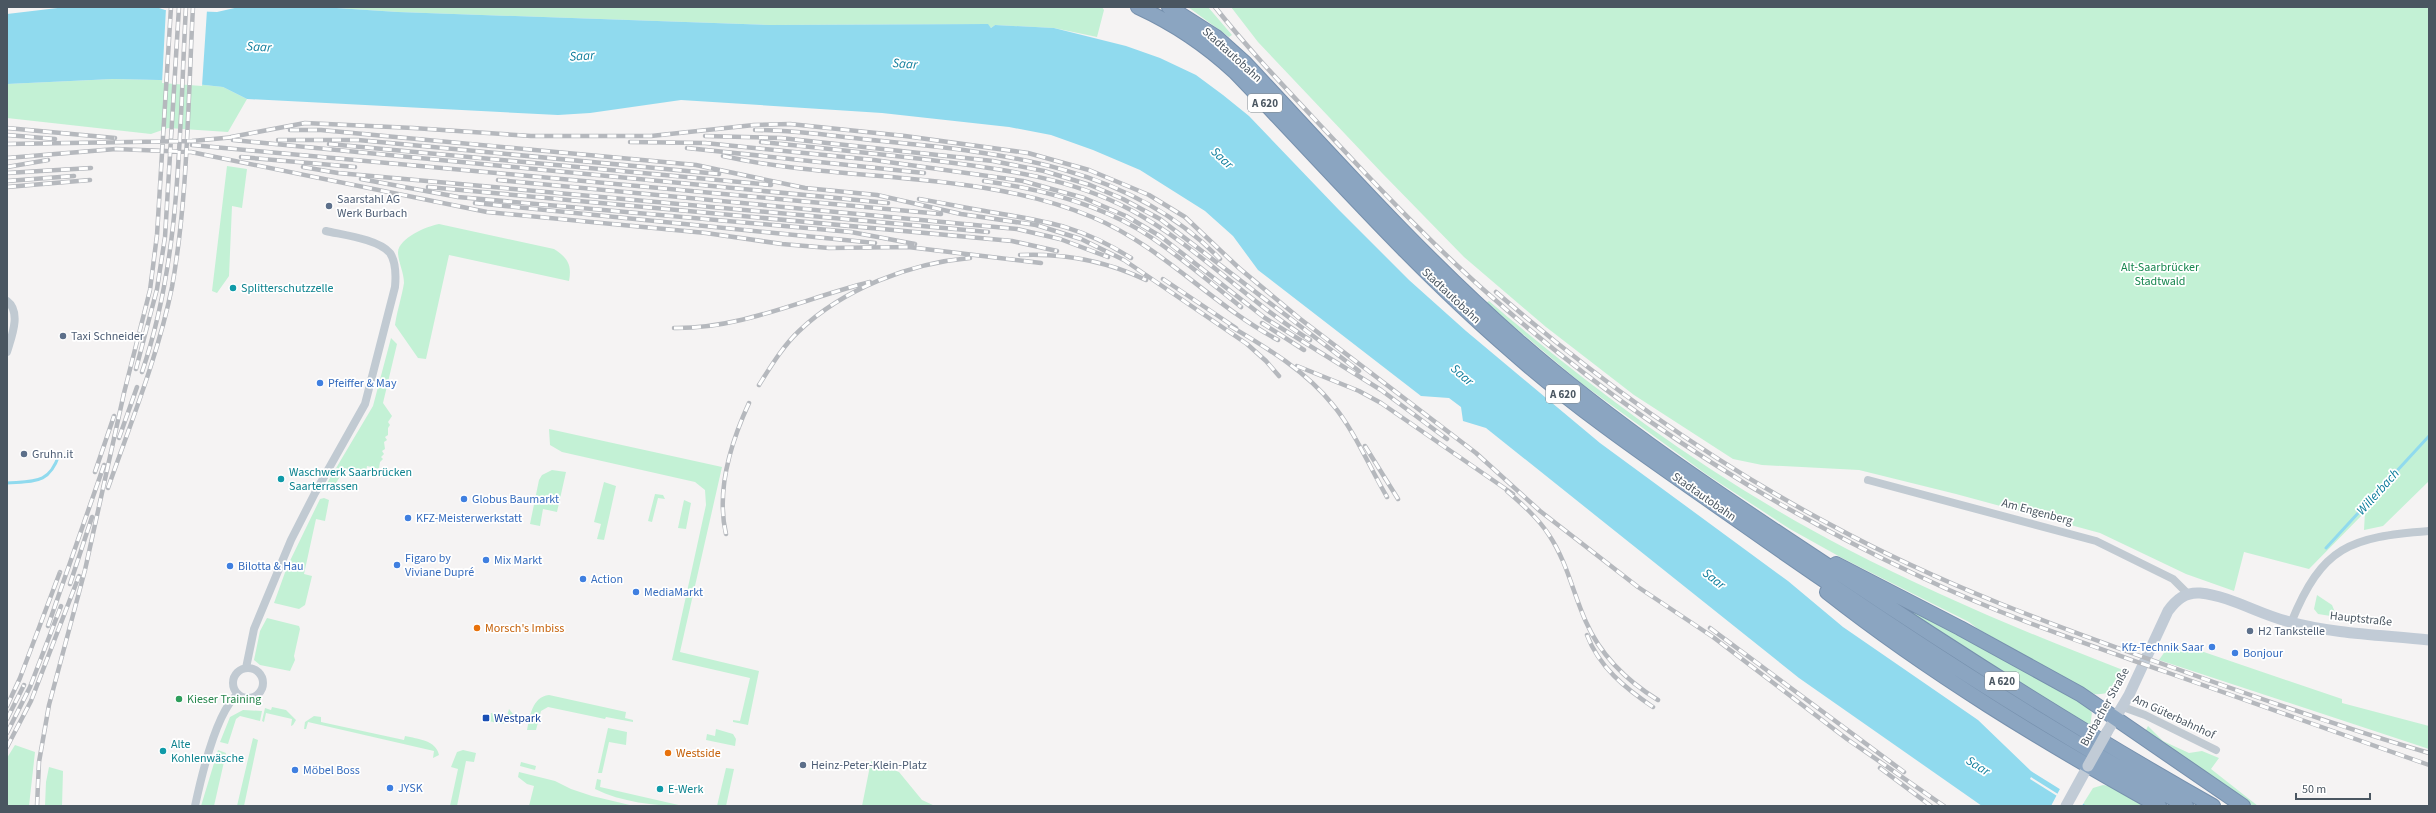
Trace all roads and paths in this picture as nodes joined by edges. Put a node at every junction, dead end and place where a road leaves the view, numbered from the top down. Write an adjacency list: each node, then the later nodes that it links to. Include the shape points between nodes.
1 (1138, 7): 8 (highway, Stadtautobahn / A 620, via 1208,47 1235,72 1403,250 1509,350 1630,445)
2 (1169, 7): 8 (highway, Stadtautobahn / A 620, via 1216,37 1245,63 1412,241 1517,340 1576,389)
3 (326, 231): 12 (street, via 368,242 389,253 395,267 395,287 365,404 291,540 254,630)
4 (7, 302): 5 (street, via 14,311 15,318)
5 (7, 352)
6 (1868, 480): 9 (street, Am Engenberg, via 2096,541 2173,579)
7 (2429, 531): 10 (street, via 2385,534 2357,542 2333,555 2310,582)
8 (1794, 552): 14 (highway, via 1854,572); 16 (highway, via 1820,587 1862,620 1941,674); 20 (highway, A 620, via 1984,686); 21 (highway, A 620, via 1992,675)
9 (2188, 594): 10 (main road, via 2200,593); 14 (main road, Burbacher Straße, via 2176,600 2168,611)
10 (2291, 623): 11 (main road, Hauptstraße, via 2339,631)
11 (2429, 640)
12 (246, 668): 13 (street, via 240,670 233,680 233,686); 13 (street, via 257,670 263,684 262,689 259,694 248,698)
13 (238, 694): 17 (street, via 228,704 219,723)
14 (2120, 712): 15 (street, Am Güterbahnhof, via 2145,715); 16 (main road, Burbacher Straße, bridge); 22 (highway)
15 (2216, 750)
16 (2088, 766): 18 (main road, Burbacher Straße); 19 (highway)
17 (195, 806)
18 (2066, 806)
19 (2159, 806)
20 (2186, 806)
21 (2213, 806)
22 (2243, 806)

